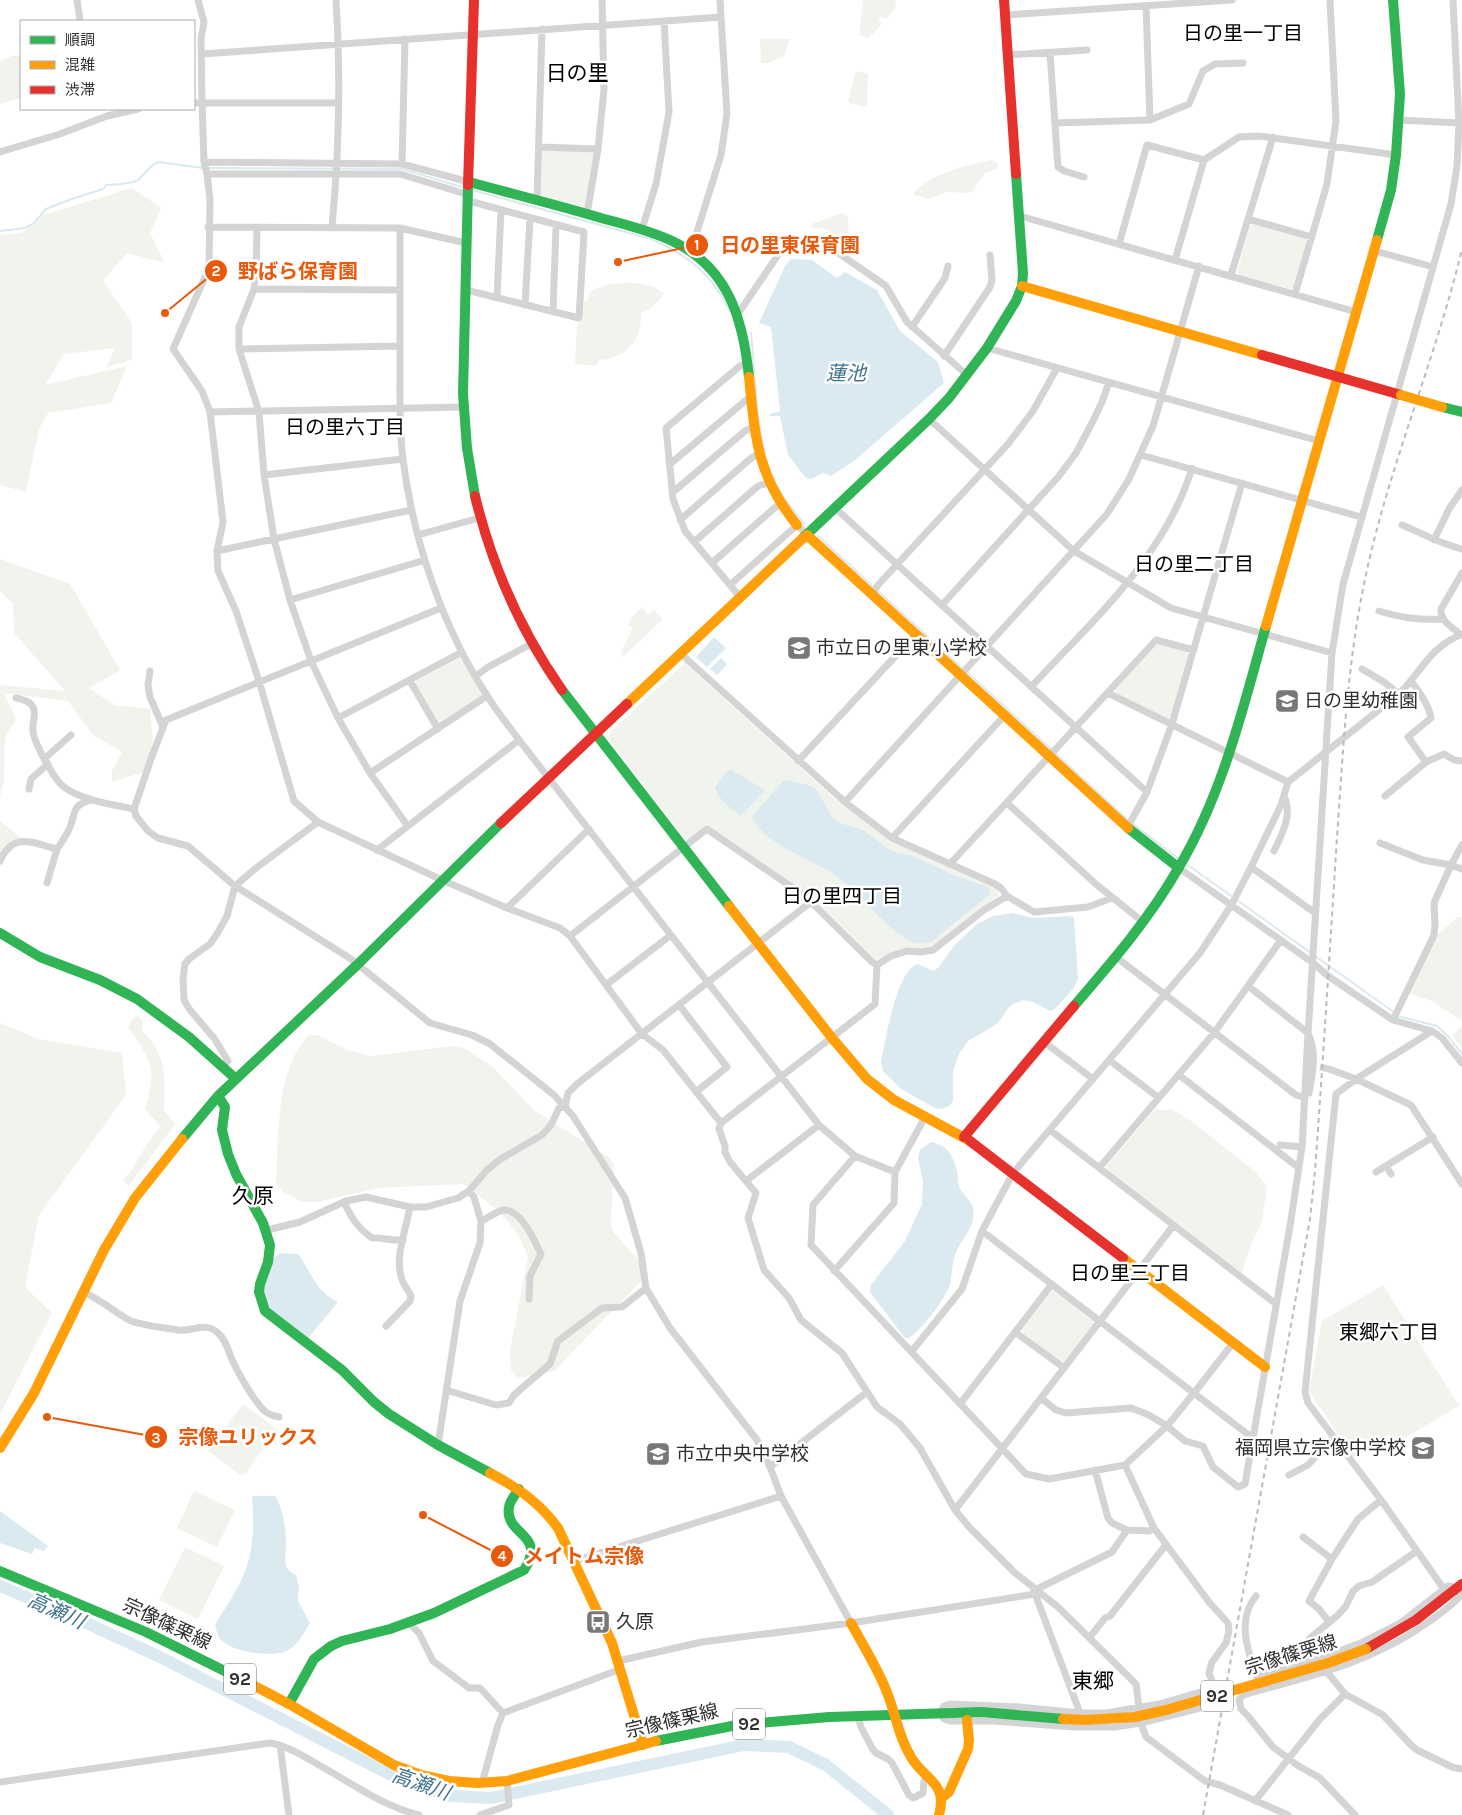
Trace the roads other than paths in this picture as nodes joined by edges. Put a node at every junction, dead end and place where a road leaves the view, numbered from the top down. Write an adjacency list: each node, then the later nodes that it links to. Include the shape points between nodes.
1 (77, 0): 16 (street)
2 (198, 0): 24 (street, via 204,22)
3 (336, 0): 22 (street)
4 (474, 0): 20 (street)
5 (602, 0): 18 (street)
6 (720, 0): 15 (street)
7 (1004, 0): 14 (street)
8 (1232, 0): 12 (street)
9 (1330, 0): 38 (street, via 1336,121)
10 (1393, 0): 34 (street)
11 (1453, 0): 35 (street)
12 (1198, 1): 13 (street)
13 (1146, 6): 14 (street); 33 (street)
14 (1005, 15): 26 (street)
15 (721, 17): 17 (street); 67 (street, via 727,114 721,154)
16 (80, 20)
17 (664, 21): 18 (street); 63 (street, via 669,112 656,184)
18 (604, 25): 19 (street); 40 (street, via 604,89)
19 (542, 29): 20 (street); 39 (street)
20 (473, 34): 21 (street); 50 (street)
21 (405, 39): 22 (street); 46 (street)
22 (339, 44): 24 (street); 29 (street)
23 (1087, 50): 25 (street)
24 (202, 54): 28 (street)
25 (1050, 54): 26 (street); 36 (street)
26 (1008, 55): 55 (street)
27 (1244, 63): 33 (street, via 1215,64 1203,71 1189,104)
28 (202, 102): 29 (street); 30 (street); 44 (street)
29 (338, 102): 45 (street)
30 (195, 103)
31 (127, 110): 32 (street)
32 (106, 112): 41 (street, via 60,134)
33 (1150, 120): 36 (street)
34 (1399, 120): 35 (street); 42 (street)
35 (1459, 122): 73 (street, via 1451,204)
36 (1055, 123): 49 (street, via 1058,167)
37 (1273, 138): 38 (street); 43 (street, via 1239,137); 57 (street)
38 (1333, 146): 42 (street); 64 (street, via 1327,184)
39 (539, 147): 40 (street); 52 (street)
40 (598, 149): 54 (street)
41 (0, 152)
42 (1396, 155): 68 (street, via 1391,190)
43 (1204, 160): 66 (street, via 1147,145); 70 (street)
44 (204, 162): 45 (street); 47 (street)
45 (337, 163): 46 (street); 48 (street)
46 (402, 164): 50 (street)
47 (207, 174): 48 (street); 59 (street, via 210,199)
48 (337, 174): 51 (street, via 400,174); 60 (street)
49 (1084, 177)
50 (469, 182): 51 (street); 52 (street)
51 (469, 198): 53 (street); 65 (street)
52 (537, 200): 54 (street)
53 (501, 210): 56 (street); 80 (street)
54 (587, 214): 63 (street)
55 (1020, 216): 66 (street); 75 (street)
56 (530, 218): 58 (street); 81 (street)
57 (1248, 219): 64 (street); 74 (street)
58 (556, 225): 82 (street); 82 (street, via 584,232 579,318)
59 (208, 227): 61 (street); 101 (street, via 209,268 173,349 202,391)
60 (332, 227): 61 (street); 62 (street)
61 (257, 228): 76 (street)
62 (400, 228): 65 (street); 77 (street)
63 (642, 230): 67 (street, via 668,238)
64 (1312, 237): 79 (street)
65 (466, 243): 78 (street)
66 (1119, 244): 70 (street)
67 (691, 251): 84 (street, via 708,266 728,293)
68 (1374, 251): 73 (street); 83 (street)
69 (990, 255): 90 (street, via 990,287)
70 (1175, 260): 72 (street)
71 (948, 266): 85 (street, via 944,278)
72 (1199, 266): 74 (street); 86 (street)
73 (1433, 267): 96 (street)
74 (1232, 275): 79 (street)
75 (1022, 286): 86 (street); 88 (street)
76 (254, 289): 77 (street); 89 (street, via 239,327)
77 (400, 290): 87 (street)
78 (466, 290): 80 (street); 99 (street)
79 (1295, 294): 83 (street)
80 (497, 298): 81 (street)
81 (525, 305): 82 (street)
82 (553, 312)
83 (1356, 312): 94 (street)
84 (738, 314): 85 (street, via 782,250 792,242 814,240 824,243 886,286); 91 (street)
85 (912, 327): 90 (street)
86 (1180, 332): 94 (street); 98 (street)
87 (400, 346): 89 (street); 100 (street)
88 (987, 348): 92 (street); 93 (street)
89 (239, 349): 102 (street)
90 (944, 356): 93 (street)
91 (748, 364): 97 (street); 110 (street, via 740,366 666,428)
92 (1057, 368): 95 (street); 112 (street, via 1033,411)
93 (967, 376): 104 (street)
94 (1338, 377): 96 (street); 106 (street)
95 (1109, 382): 98 (street); 122 (street, via 1076,453)
96 (1399, 394): 103 (street, bridge); 123 (street)
97 (751, 396): 105 (street); 110 (street)
98 (1161, 397): 106 (street); 108 (street)
99 (463, 407): 100 (street); 124 (street)
100 (400, 409): 102 (street); 109 (street)
101 (210, 412): 102 (street); 134 (street, via 223,522)
102 (258, 412): 113 (street)
103 (1462, 412)
104 (929, 419): 112 (street); 120 (street)
105 (754, 427): 107 (street); 117 (street, via 745,430)
106 (1319, 441): 118 (street)
107 (758, 454): 114 (street); 125 (street)
108 (1141, 455): 111 (street); 135 (street, via 1107,514)
109 (402, 459): 113 (street); 121 (street)
110 (670, 464): 117 (street)
111 (1192, 468): 115 (street); 140 (street, via 1185,490 1160,538)
112 (985, 470): 122 (street); 138 (street)
113 (264, 475): 130 (street)
114 (768, 483): 119 (street); 132 (street, via 758,486)
115 (1242, 483): 118 (street); 148 (street)
116 (1462, 490): 131 (street)
117 (673, 492): 125 (street)
118 (1303, 500): 123 (street); 151 (street)
119 (779, 504): 126 (street); 137 (street)
120 (835, 508): 129 (street); 138 (street)
121 (411, 510): 128 (street); 130 (street)
122 (1030, 510): 135 (street); 145 (street)
123 (1361, 517): 157 (street, via 1343,584)
124 (479, 518): 128 (street); 153 (street, via 498,576)
125 (680, 520): 132 (street)
126 (797, 525): 129 (street); 141 (street)
127 (1402, 525): 131 (street)
128 (418, 535): 136 (street)
129 (807, 535): 142 (street); 143 (street)
130 (274, 539): 134 (street); 144 (street)
131 (1434, 540): 133 (street)
132 (694, 542): 137 (street)
133 (1462, 549)
134 (216, 551): 165 (street, via 218,571 236,611)
135 (1074, 551): 140 (street); 154 (street)
136 (425, 560): 144 (street); 146 (street)
137 (712, 563): 141 (street)
138 (898, 565): 142 (street); 145 (street)
139 (1462, 573): 149 (street, via 1441,609)
140 (1128, 582): 148 (street, via 1171,608); 167 (street)
141 (730, 585): 143 (street)
142 (872, 595): 150 (street)
143 (740, 597): 158 (street)
144 (290, 600): 159 (street)
145 (942, 605): 154 (street)
146 (441, 608): 156 (street); 159 (street)
147 (1379, 611): 149 (street, via 1420,620)
148 (1203, 617): 151 (street); 155 (street)
149 (1442, 619): 152 (street)
150 (915, 634): 162 (street); 186 (street)
151 (1265, 634): 157 (street); 182 (street)
152 (1461, 634): 166 (street, via 1436,650)
153 (531, 644): 163 (street); 178 (street)
154 (987, 646): 162 (street); 167 (street)
155 (1194, 650): 168 (street, via 1156,640); 174 (street)
156 (462, 652): 163 (street); 164 (street)
157 (1332, 653): 181 (street)
158 (681, 654): 178 (street); 186 (street)
159 (311, 661): 165 (street); 173 (street)
160 (1362, 669): 169 (street)
161 (150, 672): 175 (street, via 150,697)
162 (960, 675): 172 (street); 196 (street)
163 (476, 676): 170 (street)
164 (410, 681): 173 (street); 177 (street)
165 (259, 682): 175 (street, via 166,720); 199 (street, via 294,801)
166 (1412, 682): 169 (street); 187 (street, via 1430,712 1430,718 1408,737)
167 (1031, 687): 176 (street)
168 (1108, 693): 174 (street); 176 (street)
169 (1399, 694): 181 (street)
170 (487, 696): 177 (street); 180 (street)
171 (16, 698): 185 (street, via 34,708 32,730)
172 (1004, 716): 183 (street); 203 (street)
173 (338, 718): 188 (street)
174 (1172, 724): 182 (street); 192 (street)
175 (163, 727): 198 (street)
176 (1075, 728): 183 (street); 192 (street)
177 (438, 729): 188 (street)
178 (596, 734): 189 (street); 206 (street)
179 (71, 735): 185 (street)
180 (519, 740): 189 (street); 201 (street)
181 (1325, 752): 190 (street); 225 (street)
182 (1230, 753): 190 (street); 212 (street, via 1215,794)
183 (1048, 757): 197 (street); 200 (street)
184 (1462, 761): 187 (street, via 1444,754)
185 (46, 762): 191 (street, via 31,779); 195 (street, via 64,787)
186 (798, 762): 196 (street)
187 (1426, 762): 194 (street)
188 (370, 773): 201 (street)
189 (549, 778): 202 (street); 216 (street)
190 (1288, 782): 193 (street)
191 (29, 789)
192 (1147, 792): 200 (street)
193 (1284, 796): 209 (street, via 1288,804 1287,821); 214 (street)
194 (1385, 796)
195 (91, 800): 198 (street); 207 (street, via 78,805)
196 (844, 802): 203 (street)
197 (1007, 803): 211 (street); 221 (street)
198 (134, 809): 218 (street, via 148,831 158,838 188,846)
199 (318, 822): 208 (street); 218 (street)
200 (1129, 824): 212 (street)
201 (407, 825): 208 (street)
202 (589, 829): 219 (street); 224 (street)
203 (892, 838): 211 (street)
204 (1380, 843): 213 (street, via 1423,860)
205 (1462, 845): 213 (street)
206 (684, 848): 219 (street); 223 (street, via 707,829); 231 (street)
207 (58, 849): 210 (street, via 16,841 6,848); 217 (street)
208 (377, 850): 216 (street)
209 (1274, 851)
210 (0, 861)
211 (950, 864): 220 (street, via 995,884)
212 (1181, 864): 222 (street); 226 (street)
213 (1450, 865): 215 (street); 241 (street, via 1434,903 1434,934)
214 (1251, 867): 222 (street); 225 (street)
215 (1462, 869)
216 (442, 880): 224 (street); 235 (street)
217 (47, 883)
218 (235, 886): 235 (street); 250 (street, via 227,916 217,934 210,944 185,964 183,978 184,1000 228,1061)
219 (634, 887): 228 (street); 229 (street)
220 (1007, 896): 221 (street, via 1034,912 1081,908); 234 (street, via 933,950 907,951)
221 (1112, 898): 226 (street)
222 (1234, 901): 230 (street); 239 (street, via 1200,953)
223 (812, 902): 231 (street); 234 (street, via 872,962)
224 (507, 908): 228 (street, via 560,928)
225 (1315, 913): 233 (street)
226 (1143, 922): 232 (street)
227 (0, 933): 250 (street, via 47,961 100,980 156,1012)
228 (570, 936): 237 (street)
229 (671, 936): 236 (street); 237 (street)
230 (1281, 940): 233 (street); 238 (street)
231 (758, 942): 236 (street); 246 (street)
232 (1116, 957): 239 (street); 247 (street)
233 (1313, 957): 241 (street, via 1332,979); 244 (street)
234 (878, 964): 246 (street, via 876,1004)
235 (357, 965): 254 (street); 261 (street, via 430,1023 472,1035 490,1044)
236 (707, 982): 240 (street); 253 (street)
237 (606, 985): 245 (street)
238 (1248, 986): 243 (street); 244 (street)
239 (1165, 995): 243 (street); 248 (street)
240 (678, 1005): 245 (street); 257 (street, via 727,1067)
241 (1393, 1020): 242 (street)
242 (1432, 1031): 249 (street, via 1442,1038); 255 (street)
243 (1214, 1033): 252 (street); 260 (street, via 1296,1095)
244 (1308, 1033): 260 (street); 260 (street, via 1317,1067)
245 (642, 1034): 257 (street, via 663,1050); 261 (street, via 577,1084 568,1093)
246 (832, 1038): 253 (street); 262 (street, via 867,1079 894,1100)
247 (1044, 1042): 256 (street); 266 (street)
248 (1109, 1060): 256 (street); 259 (street)
249 (1462, 1063)
250 (222, 1066): 254 (street)
251 (1329, 1069): 255 (street)
252 (1178, 1075): 259 (street); 273 (street)
253 (781, 1078): 263 (street); 264 (street)
254 (236, 1079): 258 (street)
255 (1356, 1079): 267 (street, via 1412,1104); 309 (street, via 1336,1094 1305,1392 1308,1403)
256 (1093, 1080): 265 (street)
257 (696, 1092): 263 (street)
258 (218, 1096): 285 (street, via 225,1107 222,1132 230,1162); 292 (street, via 136,1198)
259 (1159, 1098): 272 (street)
260 (1305, 1098): 269 (street)
261 (565, 1107): 280 (street, via 559,1108 542,1135 499,1160); 291 (street, via 625,1198 641,1253)
262 (925, 1117): 266 (street); 274 (street)
263 (721, 1123): 278 (street, via 725,1152)
264 (819, 1125): 270 (street); 278 (street)
265 (1050, 1130): 272 (street); 276 (street)
266 (964, 1137): 276 (street)
267 (1433, 1137): 271 (street); 279 (street)
268 (1280, 1145): 269 (street)
269 (1302, 1147): 273 (street)
270 (855, 1156): 274 (street); 289 (street, via 813,1205 811,1245)
271 (1386, 1166): 275 (street); 277 (street)
272 (1099, 1168): 284 (street)
273 (1299, 1168): 294 (street)
274 (895, 1172): 289 (street, via 894,1203)
275 (1376, 1172)
276 (1013, 1173): 286 (street); 288 (street)
277 (1391, 1174)
278 (746, 1181): 303 (street, via 756,1193 748,1218 764,1270 788,1298 801,1320 842,1353)
279 (1462, 1184)
280 (469, 1191): 282 (street, via 458,1198 426,1207); 283 (street)
281 (344, 1202): 282 (street, via 366,1197); 285 (street, via 300,1222); 287 (street, via 360,1230 372,1238)
282 (410, 1207): 287 (street)
283 (482, 1220): 293 (street, via 503,1210 509,1211 529,1229 540,1254 530,1276); 302 (street, via 480,1243 460,1301)
284 (1173, 1226): 288 (street); 294 (street)
285 (267, 1230): 311 (street, via 270,1252 259,1287 260,1302 265,1311 342,1370 389,1414)
286 (982, 1230): 290 (street); 299 (street, via 962,1289)
287 (402, 1240): 296 (street, via 400,1272 411,1296)
288 (1139, 1270): 295 (street); 298 (street)
289 (834, 1271): 299 (street)
290 (1052, 1284): 295 (street); 297 (street)
291 (646, 1288): 302 (street, via 622,1307 602,1308 558,1341 550,1364 509,1403 496,1404); 315 (street, via 670,1328 757,1440)
292 (83, 1292): 307 (street, via 131,1321 180,1330 213,1328 227,1345 260,1407); 312 (street, via 34,1392)
293 (529, 1299)
294 (1276, 1304): 300 (street)
295 (1100, 1321): 301 (street); 304 (street)
296 (386, 1326)
297 (1015, 1332): 301 (street); 306 (street)
298 (1233, 1343): 300 (street); 304 (street)
299 (912, 1351): 306 (street)
300 (1265, 1367): 310 (street)
301 (1064, 1368): 305 (street)
302 (446, 1390): 311 (street)
303 (867, 1392): 315 (street); 321 (street, via 877,1407 900,1424 920,1448)
304 (1194, 1394): 308 (street); 310 (street)
305 (1042, 1398): 308 (street, via 1056,1410 1066,1413 1130,1408); 313 (street)
306 (960, 1404): 313 (street)
307 (279, 1417)
308 (1167, 1426): 310 (street, via 1185,1441 1203,1446 1214,1467 1238,1487 1245,1484); 314 (street)
309 (1333, 1436): 317 (street, via 1308,1465); 320 (street)
310 (1254, 1439)
311 (438, 1445): 318 (street)
312 (0, 1448)
313 (1002, 1449): 316 (street, via 1026,1474 1048,1480); 321 (street)
314 (1125, 1465): 316 (street); 322 (street)
315 (770, 1466): 319 (street)
316 (1095, 1470): 323 (street, via 1108,1518)
317 (1289, 1475)
318 (519, 1489): 328 (street, via 547,1513); 335 (street, via 510,1504 509,1515 532,1546 528,1566 518,1574)
319 (781, 1496): 328 (street); 336 (street)
320 (1381, 1500): 326 (street); 327 (street, via 1358,1519)
321 (955, 1510): 331 (street)
322 (1154, 1528): 323 (street, via 1149,1531); 325 (street)
323 (1127, 1530): 331 (street, via 1112,1552)
324 (1303, 1537): 327 (street)
325 (1166, 1546): 337 (street); 342 (street, via 1228,1623 1226,1643 1212,1662 1209,1673)
326 (1417, 1551): 330 (street); 334 (street, via 1372,1582 1359,1586 1346,1606)
327 (1332, 1559): 334 (street, via 1309,1601)
328 (574, 1561): 339 (street)
329 (0, 1571): 345 (street, 宗像篠栗線 / 92, via 146,1632)
330 (1444, 1589): 332 (street, via 1448,1586); 338 (street, via 1399,1624 1352,1647)
331 (1034, 1590): 336 (street); 337 (street, via 1058,1607); 349 (street)
332 (1460, 1592): 340 (street, via 1419,1628 1392,1645); 348 (street, 宗像篠栗線 / 92, bridge, via 1396,1634 1366,1649 1143,1716 1106,1720 982,1712)
333 (1256, 1596): 341 (street, via 1250,1603 1244,1637)
334 (1329, 1622): 338 (street, via 1309,1639)
335 (409, 1623): 345 (street, via 331,1646 314,1659); 347 (street, via 419,1633 433,1661 469,1688 480,1688)
336 (851, 1623): 339 (street, via 702,1642); 350 (street, via 888,1694)
337 (1090, 1638): 346 (street, via 1136,1684)
338 (1319, 1658): 340 (street); 341 (street)
339 (619, 1665): 347 (street); 355 (street)
340 (1327, 1672): 343 (street); 344 (street)
341 (1256, 1675): 343 (street)
342 (1211, 1689): 346 (street); 353 (street, via 1208,1706)
343 (1261, 1690): 356 (street, via 1243,1695 1239,1700 1241,1709)
344 (1345, 1694): 356 (street); 357 (street, via 1383,1715 1417,1750)
345 (289, 1704): 360 (street, 宗像篠栗線 / 92, via 408,1771 442,1780)
346 (1140, 1707): 349 (street, via 1106,1713); 353 (street)
347 (504, 1713): 360 (street)
348 (940, 1713): 349 (street, via 944,1706 950,1704); 350 (street, 宗像篠栗線 / 92); 352 (street, via 950,1721)
349 (1080, 1713)
350 (894, 1715): 351 (street, 宗像篠栗線 / 92); 358 (street, via 904,1745 915,1764)
351 (858, 1717): 355 (street, 宗像篠栗線 / 92, via 733,1726); 358 (street, via 872,1748 888,1759 909,1795 913,1798 923,1793)
352 (967, 1720): 353 (street, via 1089,1728); 362 (street, via 968,1749 949,1792)
353 (1142, 1723): 363 (street, via 1146,1737 1205,1781)
354 (280, 1745): 359 (street, via 270,1743); 364 (street); 365 (street, via 399,1810)
355 (643, 1745): 361 (street, 宗像篠栗線 / 92)
356 (1288, 1759): 363 (street); 369 (street, via 1320,1778)
357 (1462, 1769)
358 (928, 1776): 362 (street)
359 (0, 1782)
360 (482, 1783): 361 (street, 宗像篠栗線 / 92)
361 (507, 1784): 366 (street, via 509,1805)
362 (943, 1796): 367 (street)
363 (1255, 1801): 368 (street)
364 (290, 1815)
365 (419, 1815)
366 (480, 1815)
367 (939, 1815)
368 (1288, 1815)
369 (1356, 1815)

